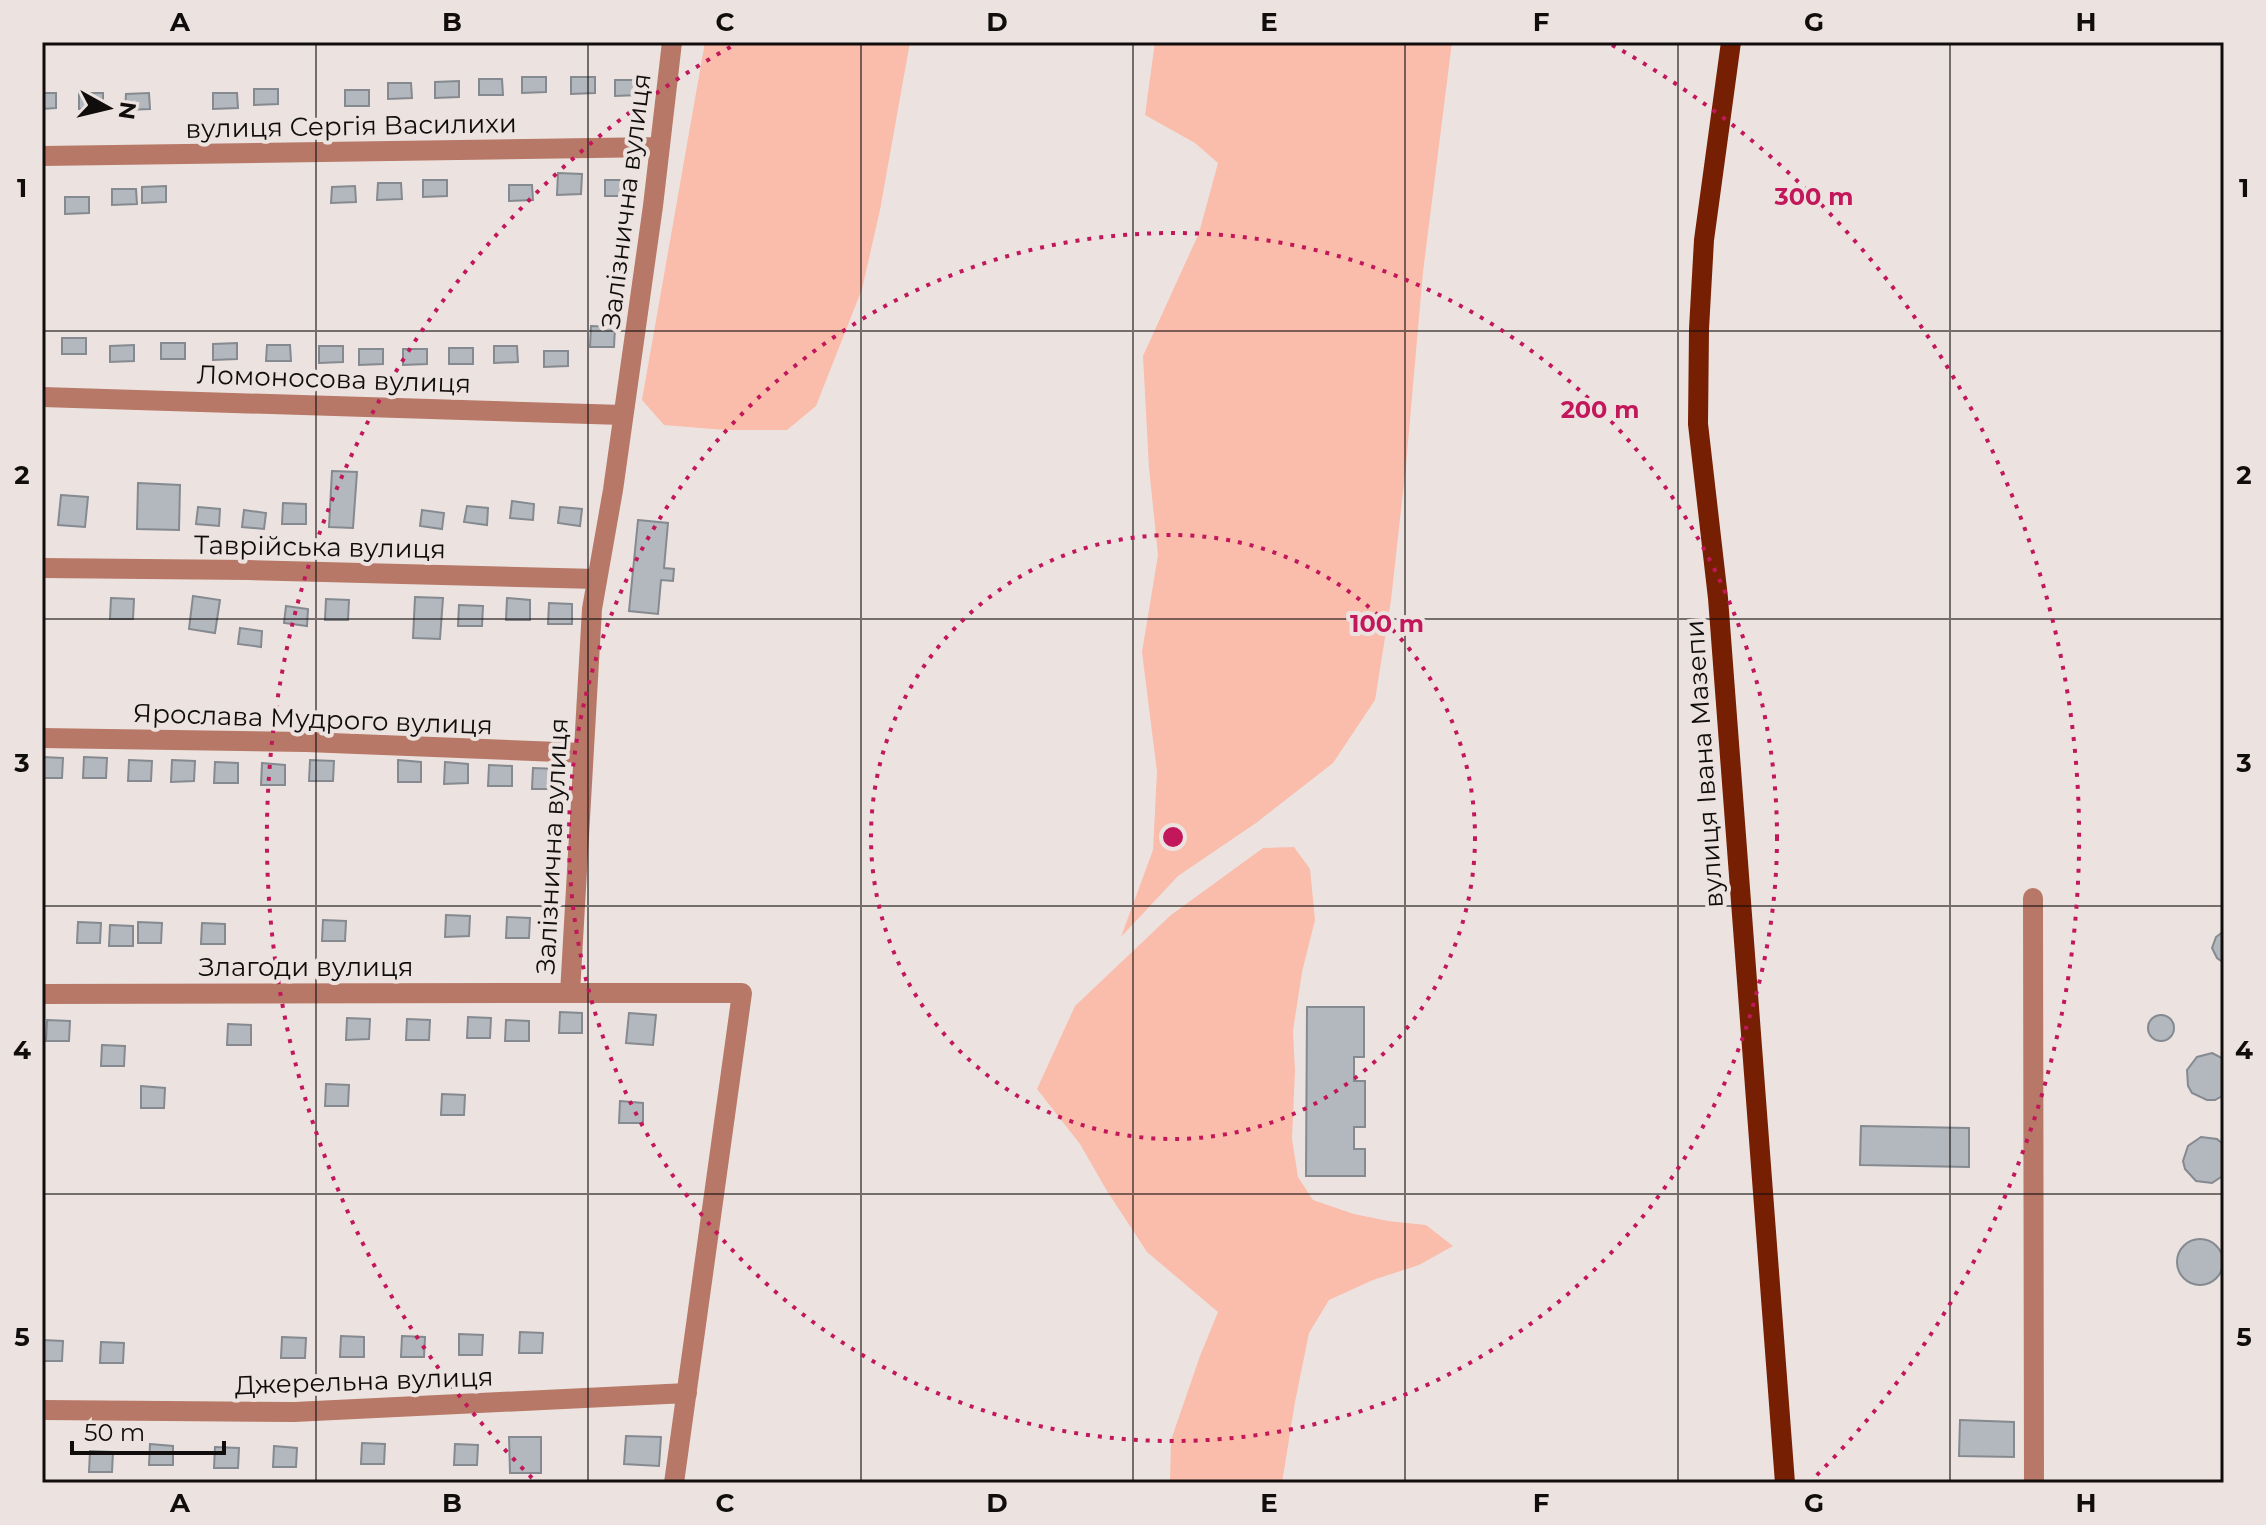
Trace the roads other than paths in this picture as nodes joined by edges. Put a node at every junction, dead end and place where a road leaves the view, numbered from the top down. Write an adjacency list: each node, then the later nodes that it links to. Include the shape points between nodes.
1 (672, 42): 3 (street, Залізнична вулиця)
2 (1731, 42): 17 (main road, вулиця Івана Мазепи, via 1704,240 1698,424 1718,598)
3 (660, 147): 4 (street, вулиця Сергія Василихи); 6 (street, Залізнична вулиця)
4 (42, 156)
5 (42, 397): 6 (street, Ломоносова вулиця)
6 (623, 415): 8 (street, Залізнична вулиця)
7 (42, 568): 8 (street, Таврійська вулиця)
8 (597, 579): 10 (street, Залізнична вулиця)
9 (42, 738): 10 (street, Ярослава Мудрого вулиця)
10 (583, 753): 12 (street, Залізнична вулиця)
11 (2033, 898): 18 (street)
12 (570, 993): 13 (street, Злагоди вулиця); 14 (street, Залізнична вулиця, via 742,993)
13 (42, 994)
14 (687, 1393): 15 (street, Джерельна вулиця, via 294,1412); 16 (street, Залізнична вулиця)
15 (42, 1410)
16 (674, 1483)
17 (1785, 1483)
18 (2034, 1483)

